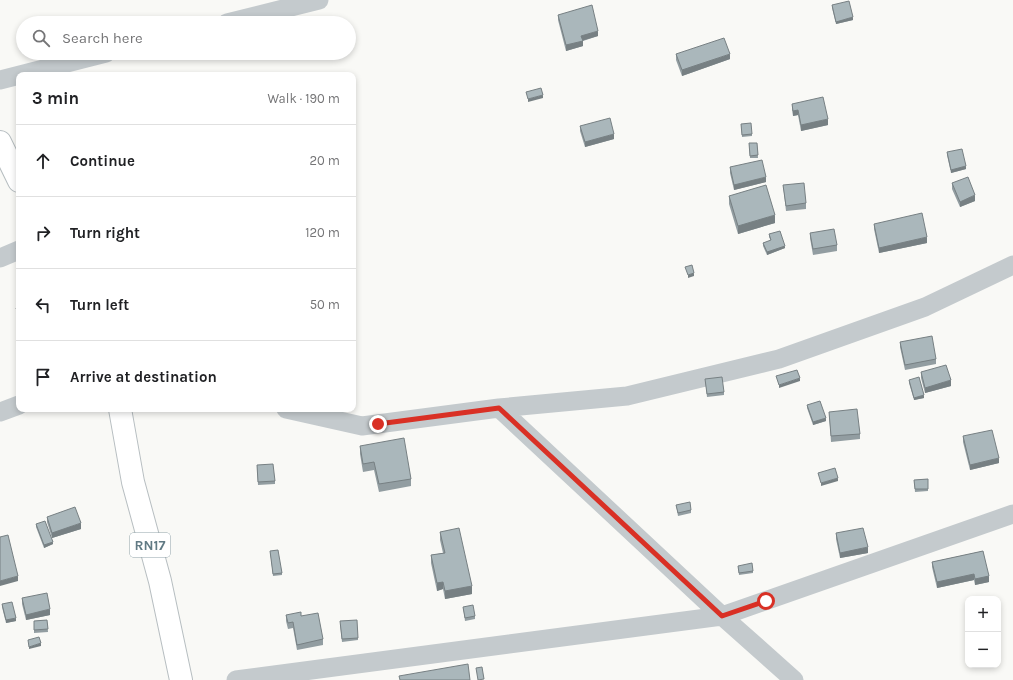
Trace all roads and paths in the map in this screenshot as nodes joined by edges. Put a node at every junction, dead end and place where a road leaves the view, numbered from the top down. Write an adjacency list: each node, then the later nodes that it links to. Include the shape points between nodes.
1 (319, 0): 2 (street)
2 (254, 16)
3 (79, 60): 4 (street)
4 (31, 72)
5 (16, 76): 6 (street)
6 (0, 80)
7 (0, 142): 8 (main road)
8 (16, 175)
9 (16, 251): 10 (street)
10 (0, 258)
11 (1013, 265): 13 (street, via 925,307 779,359 627,396)
12 (16, 406): 14 (street)
13 (499, 408): 16 (street, via 362,426); 18 (street)
14 (0, 412)
15 (121, 412): 19 (main road, RN17, via 133,482 160,581)
16 (299, 412)
17 (1013, 514): 18 (street)
18 (722, 616): 20 (street); 21 (street)
19 (181, 680)
20 (236, 680)
21 (794, 680)

